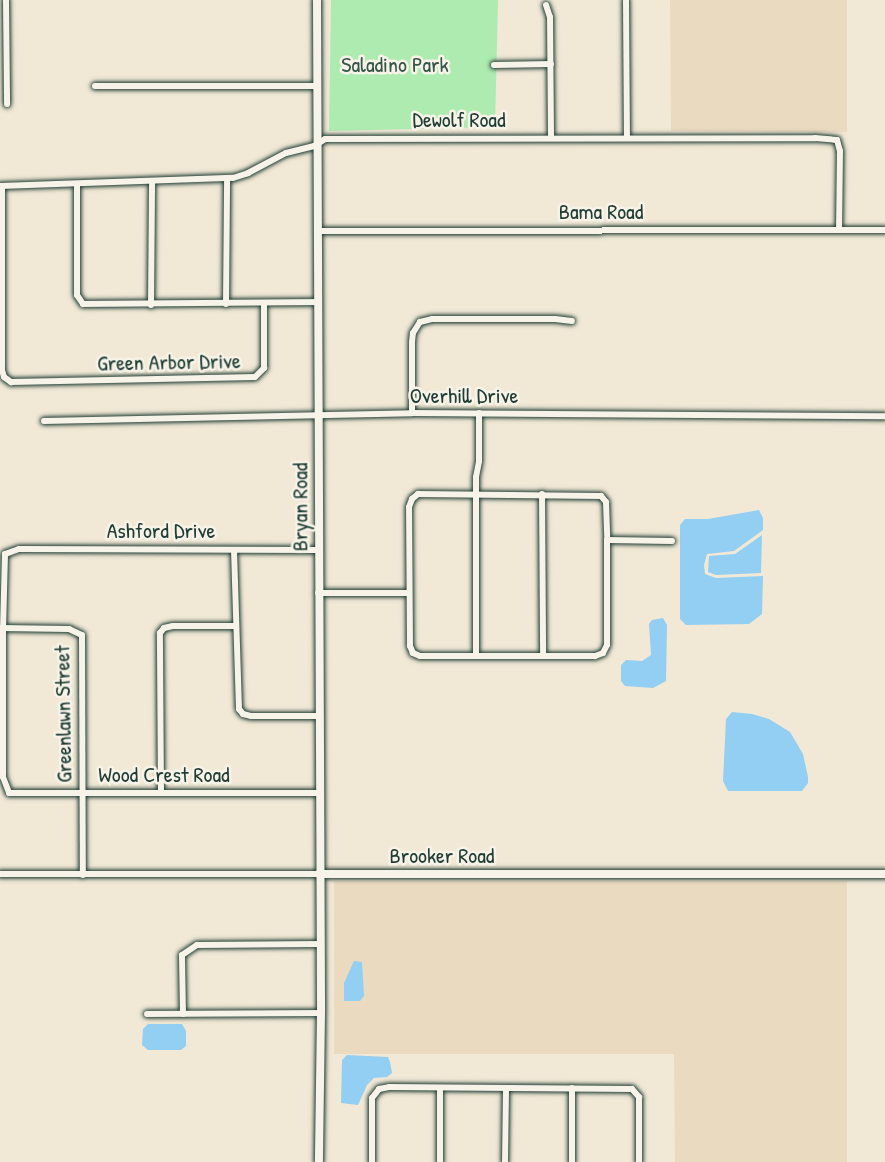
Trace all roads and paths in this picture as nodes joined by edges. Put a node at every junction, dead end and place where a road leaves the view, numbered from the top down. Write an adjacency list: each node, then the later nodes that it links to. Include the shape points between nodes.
1 (6, 0): 9 (street)
2 (317, 0): 8 (street, Bryan Road)
3 (626, 0): 11 (street)
4 (546, 5): 5 (street)
5 (551, 64): 6 (street); 10 (street)
6 (494, 65)
7 (95, 86): 8 (street)
8 (317, 86): 12 (street, Bryan Road)
9 (7, 104)
10 (551, 138): 11 (street, Dewolf Road); 12 (street, Dewolf Road, via 325,139)
11 (627, 138): 17 (street, Dewolf Road, via 837,140)
12 (318, 144): 13 (street, Dewolf Road, via 286,153 243,176); 19 (street, Bryan Road)
13 (227, 178): 14 (street, Dewolf Road); 22 (street)
14 (152, 182): 15 (street, Dewolf Road); 23 (street)
15 (77, 184): 16 (street, Dewolf Road); 23 (street, via 77,295 81,303)
16 (1, 186): 21 (street, Green Arbor Drive, via 2,370 6,379 17,383 255,377 264,368)
17 (839, 230): 18 (street, Bama Road); 19 (street, Bama Road)
18 (885, 230)
19 (318, 231): 20 (street, Bryan Road)
20 (318, 302): 21 (street); 27 (street, Bryan Road)
21 (264, 303): 22 (street)
22 (226, 304): 23 (street)
23 (151, 305)
24 (572, 321): 25 (street, via 420,322 412,342)
25 (412, 413): 26 (street, Overhill Drive); 27 (street, Overhill Drive)
26 (479, 413): 28 (street, Overhill Drive); 31 (street)
27 (319, 414): 29 (street, Overhill Drive); 35 (street, Bryan Road)
28 (885, 416)
29 (44, 421)
30 (542, 494): 31 (street); 32 (street, via 601,496 606,502); 41 (street)
31 (476, 495): 37 (street, via 418,494 412,499); 40 (street)
32 (607, 540): 33 (street); 41 (street, via 606,649 595,656)
33 (672, 540)
34 (234, 550): 35 (street, Ashford Drive); 38 (street); 39 (street, Ashford Drive, via 20,549 5,555)
35 (318, 550): 36 (street, Bryan Road)
36 (318, 593): 37 (street); 42 (street, Bryan Road)
37 (409, 593): 40 (street, via 413,653)
38 (235, 626): 42 (street, via 241,712 251,716); 44 (street, via 173,626 160,633)
39 (1, 628): 43 (street, Wood Crest Road, via 3,777 9,793); 43 (street, Greenlawn Street, via 69,629 82,635)
40 (476, 656): 41 (street)
41 (543, 656)
42 (319, 716): 45 (street, Bryan Road)
43 (82, 793): 44 (street, Wood Crest Road); 49 (street, Greenlawn Street)
44 (161, 793): 45 (street, Wood Crest Road)
45 (319, 793): 47 (street, Bryan Road)
46 (0, 874): 49 (street, Brooker Road)
47 (319, 874): 48 (street, Brooker Road); 49 (street, Brooker Road); 50 (street, Bryan Road)
48 (885, 874)
49 (82, 875)
50 (320, 944): 51 (street, Bryan Road); 53 (street, via 197,945 182,955)
51 (321, 1013): 53 (street); 57 (street, Bryan Road)
52 (147, 1014): 53 (street)
53 (183, 1014)
54 (440, 1088): 55 (street); 58 (street, via 389,1087 376,1091 372,1098); 59 (street)
55 (506, 1088): 56 (street); 60 (street)
56 (572, 1088): 61 (street); 62 (street, via 636,1091)
57 (319, 1162)
58 (372, 1162)
59 (440, 1162)
60 (505, 1162)
61 (572, 1162)
62 (639, 1162)

